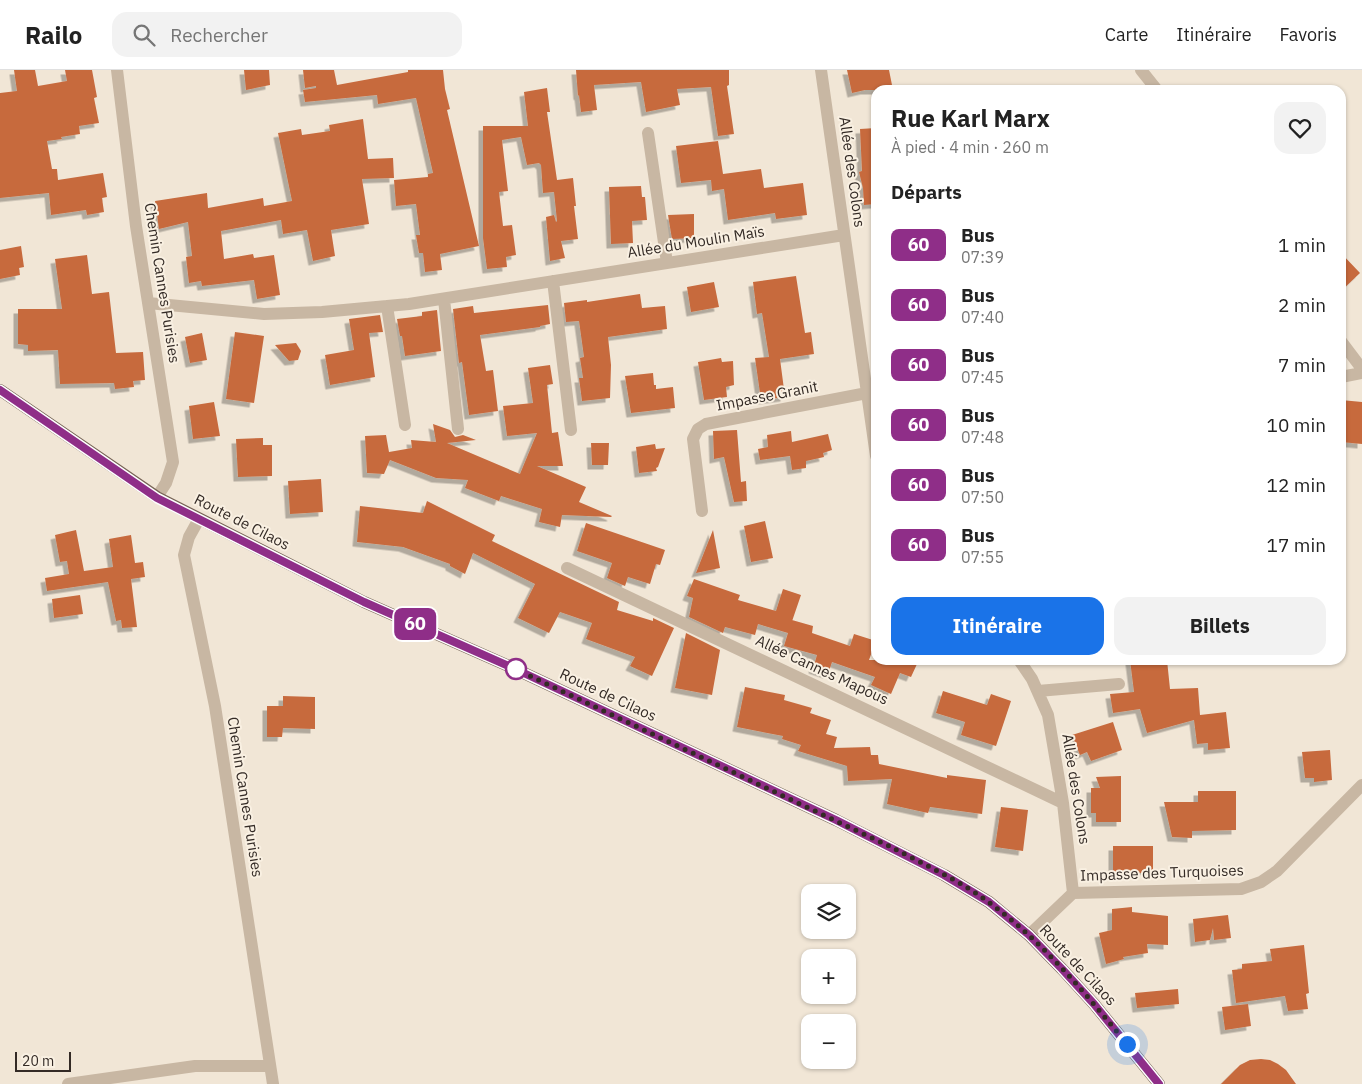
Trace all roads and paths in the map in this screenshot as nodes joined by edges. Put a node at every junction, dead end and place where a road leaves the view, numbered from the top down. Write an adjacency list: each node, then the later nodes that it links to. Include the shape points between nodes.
1 (116, 70): 10 (street, Chemin Cannes Purisies)
2 (821, 70): 6 (street, Allée des Colons)
3 (1141, 70): 4 (street)
4 (1153, 85)
5 (648, 133): 7 (street)
6 (844, 235): 7 (street, Allée du Moulin Maïs); 17 (street, Allée des Colons)
7 (668, 263): 8 (street, Allée du Moulin Maïs)
8 (553, 281): 9 (street, Allée du Moulin Maïs); 21 (street)
9 (444, 299): 11 (street, Allée du Moulin Maïs); 20 (street)
10 (148, 303): 11 (street, Allée du Moulin Maïs, via 264,314); 22 (street, Chemin Cannes Purisies, via 173,462)
11 (388, 306): 19 (street)
12 (1346, 348): 13 (street)
13 (1362, 369)
14 (1362, 373): 15 (street)
15 (1346, 376)
16 (0, 390): 22 (main road, Route de Cilaos)
17 (867, 393): 18 (street, Allée des Colons); 23 (street, Impasse Granit, via 706,424 698,429 693,439)
18 (871, 421)
19 (405, 425)
20 (458, 429)
21 (571, 430)
22 (157, 498): 24 (main road, Route de Cilaos)
23 (702, 511)
24 (200, 519): 32 (main road, Route de Cilaos, via 364,602 511,667 891,847 989,902); 33 (street, Chemin Cannes Purisies, via 189,537 184,555 215,706)
25 (567, 568): 30 (street, Allée Cannes Mapous)
26 (1022, 665): 28 (street, Allée des Colons)
27 (1119, 684): 28 (street)
28 (1038, 691): 30 (street, Allée des Colons, via 1048,715)
29 (1362, 785): 31 (street, Impasse des Turquoises, via 1277,871 1261,882 1241,889)
30 (1063, 803): 31 (street, Allée des Colons)
31 (1073, 893): 32 (street)
32 (1029, 935): 36 (main road, Route de Cilaos, via 1094,1004)
33 (270, 1066): 34 (street, via 195,1066); 35 (street, Chemin Cannes Purisies)
34 (68, 1084)
35 (273, 1084)
36 (1159, 1084)

